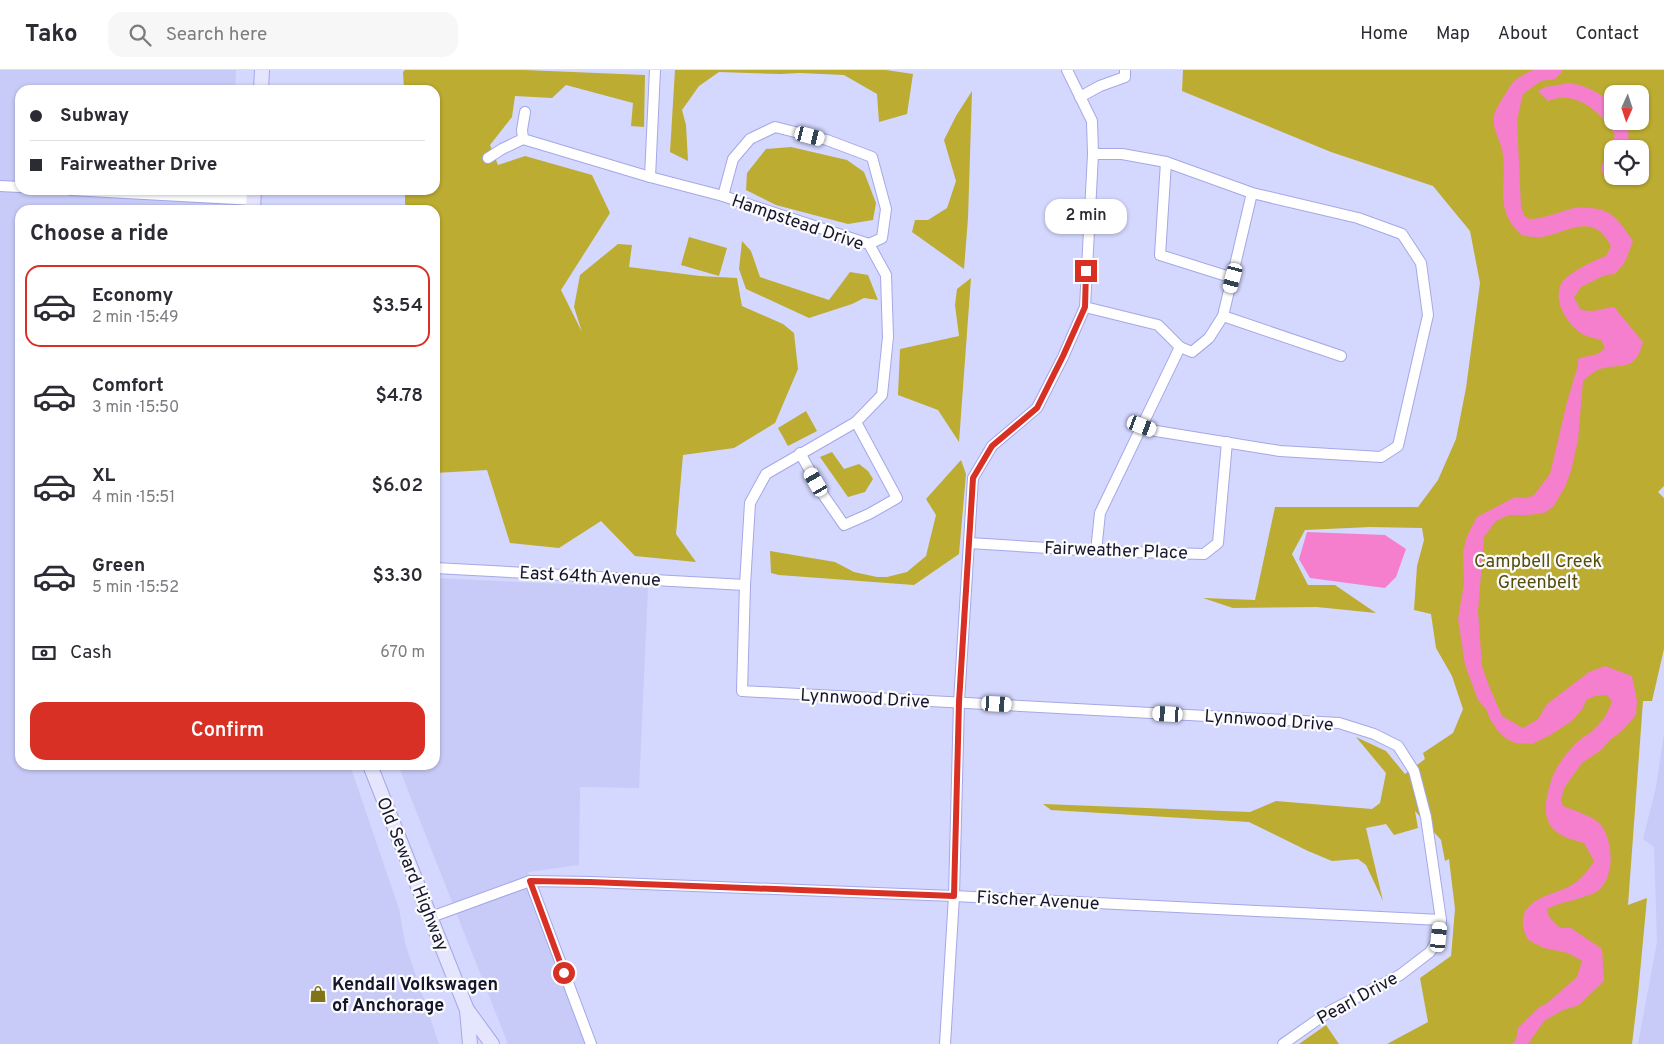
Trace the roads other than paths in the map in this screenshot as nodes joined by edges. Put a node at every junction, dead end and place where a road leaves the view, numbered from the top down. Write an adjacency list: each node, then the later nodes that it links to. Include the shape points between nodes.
1 (262, 70): 5 (main road)
2 (655, 70): 12 (street)
3 (1066, 70): 6 (street)
4 (1125, 70): 6 (street, via 1126,77)
5 (261, 85)
6 (1080, 97): 9 (street, via 1092,121)
7 (525, 112): 8 (street)
8 (524, 139): 10 (street); 12 (street, Hampstead Drive)
9 (1093, 154): 11 (street, via 1122,154); 21 (street)
10 (488, 158)
11 (1166, 162): 15 (street); 20 (street, via 1160,255)
12 (650, 177): 17 (street, Hampstead Drive)
13 (0, 186): 14 (street)
14 (15, 187)
15 (1252, 193): 20 (street); 27 (street, via 1358,218 1402,234 1421,263 1428,315 1398,446 1381,457 1280,451)
16 (163, 195): 18 (street)
17 (723, 196): 19 (street, Hampstead Drive); 19 (street, via 733,159 750,139 776,127 827,140 872,157 886,209 882,238)
18 (254, 200)
19 (869, 244): 25 (street, Hampstead Drive, via 886,275 888,337 882,395)
20 (1233, 278): 22 (street)
21 (1085, 307): 23 (street, via 1158,325); 29 (street, via 1037,408 992,446 973,478)
22 (1223, 316): 23 (street, via 1209,338 1192,352); 24 (street)
23 (1180, 347): 26 (street)
24 (1341, 356)
25 (856, 422): 28 (street, Hampstead Drive); 28 (street, via 896,498 869,514 844,525)
26 (1142, 426): 27 (street); 30 (street, via 1100,513)
27 (1227, 442): 30 (street, Fairweather Place, via 1218,542 1204,554)
28 (800, 454): 32 (street, Hampstead Drive, via 766,474 750,503)
29 (969, 543): 30 (street, Fairweather Place); 34 (street)
30 (1096, 551)
31 (440, 568): 32 (street, East 64th Avenue)
32 (745, 585): 33 (street, Hampstead Drive)
33 (742, 692): 34 (street, Lynnwood Drive)
34 (959, 702): 37 (street); 39 (street, Lynnwood Drive, via 1339,723 1374,734 1398,746 1414,771 1426,818)
35 (372, 770): 38 (main road, Old Seward Highway)
36 (530, 881): 37 (street, Fischer Avenue); 38 (street, Fischer Avenue); 44 (street)
37 (954, 896): 39 (street, Fischer Avenue); 45 (street)
38 (431, 917): 41 (main road, Old Seward Highway)
39 (1441, 920): 40 (street, Lynnwood Drive, via 1439,937)
40 (1430, 952): 46 (street, Pearl Drive, via 1400,975 1330,1011)
41 (467, 1010): 42 (main road, Old Seward Highway); 43 (main road, Old Seward Highway)
42 (470, 1044)
43 (492, 1044)
44 (591, 1044)
45 (945, 1044)
46 (1283, 1044)

